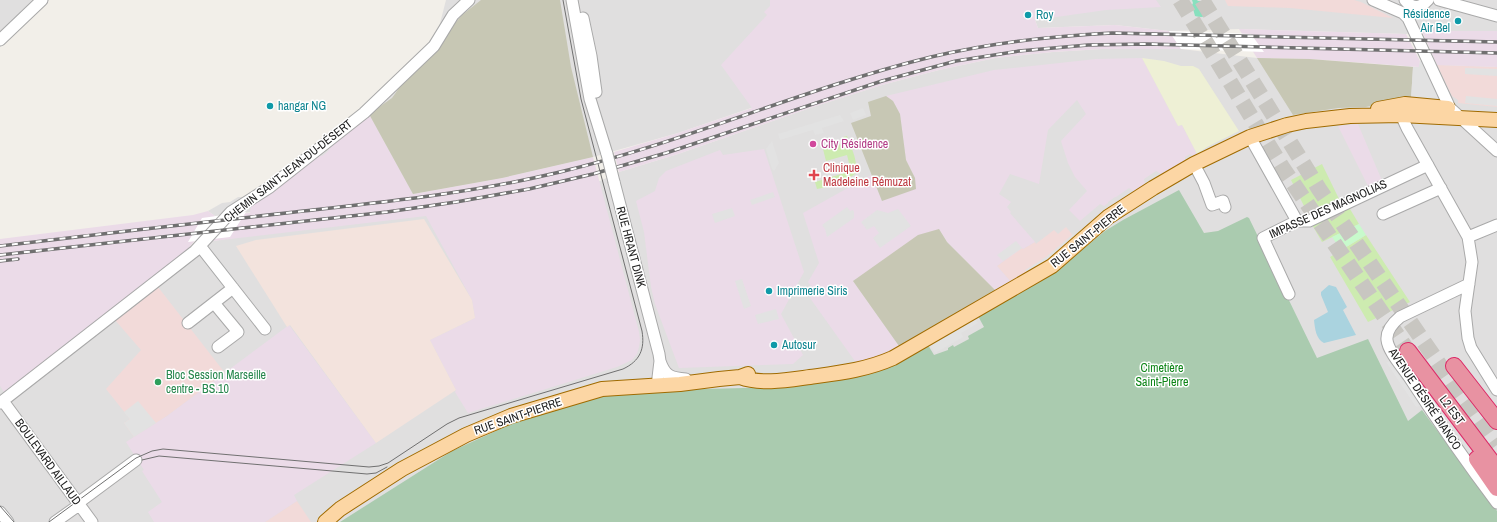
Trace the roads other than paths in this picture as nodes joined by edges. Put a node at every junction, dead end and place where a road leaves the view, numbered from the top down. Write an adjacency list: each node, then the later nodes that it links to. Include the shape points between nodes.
1 (42, 0): 10 (street)
2 (469, 0): 27 (street, CHEMIN SAINT-JEAN-DU-DÉSERT, via 453,15 434,46 364,112 270,187 231,212)
3 (572, 0): 16 (street, RUE HRANT DINK, via 589,92)
4 (580, 0): 16 (street, RUE HRANT DINK, via 591,56)
5 (1373, 0): 8 (street)
6 (1428, 0): 8 (street, via 1423,5)
7 (1439, 0): 9 (street)
8 (1406, 6): 12 (street, via 1413,28)
9 (1497, 16)
10 (0, 40)
11 (1412, 104): 12 (main road, RUE SAINT-PIERRE); 13 (street, via 1403,109); 14 (main road, RUE SAINT-PIERRE, via 1390,106)
12 (1454, 113): 13 (main road, RUE SAINT-PIERRE); 15 (main road); 18 (street)
13 (1401, 115): 14 (main road, RUE SAINT-PIERRE); 20 (street)
14 (1350, 116): 17 (main road, RUE SAINT-PIERRE, via 1306,121)
15 (1497, 119)
16 (600, 133): 36 (street, RUE HRANT DINK, bridge)
17 (1250, 136): 19 (main road, RUE SAINT-PIERRE); 24 (street)
18 (1497, 151)
19 (1194, 164): 22 (street, via 1210,206 1223,201); 39 (main road, RUE SAINT-PIERRE, via 1119,209 1052,266 894,358 859,370 797,380 751,381 740,377)
20 (1428, 165): 21 (street); 24 (street, IMPASSE DES MAGNOLIAS, via 1308,220)
21 (1441, 188): 23 (street); 26 (street)
22 (1225, 207)
23 (1383, 214)
24 (1297, 221): 30 (street, IMPASSE DES MAGNOLIAS, via 1263,238)
25 (1497, 225): 26 (street)
26 (1468, 237): 28 (street, via 1472,262)
27 (200, 246): 29 (street); 42 (street, CHEMIN SAINT-JEAN-DU-DÉSERT)
28 (1469, 284): 41 (street, via 1465,310 1468,338 1471,348); 48 (street, AVENUE DÉSIRÉ BIANCO, via 1400,317 1388,332 1387,340 1427,404)
29 (233, 288): 31 (street); 33 (street)
30 (1289, 294)
31 (214, 303): 32 (street); 34 (street, via 238,332)
32 (188, 323)
33 (265, 329)
34 (218, 347)
35 (1408, 351): 38 (highway, L2 EST)
36 (660, 361): 39 (street, RUE HRANT DINK, via 671,377); 40 (street, RUE HRANT DINK)
37 (1454, 366): 43 (highway)
38 (1430, 380): 46 (highway, L2 EST); 47 (highway)
39 (698, 381): 40 (main road, RUE SAINT-PIERRE, via 680,384)
40 (658, 382): 44 (main road, RUE SAINT-PIERRE, via 610,388 511,416 460,438)
41 (1497, 390)
42 (2, 402): 49 (street, BOULEVARD AILLAUD)
43 (1497, 421)
44 (432, 454): 44 (main road, RUE SAINT-PIERRE, via 402,469 343,507 325,522 415,468)
45 (136, 460): 49 (street)
46 (1497, 469)
47 (1497, 488)
48 (1497, 503)
49 (79, 504): 52 (street); 53 (street, BOULEVARD AILLAUD)
50 (0, 512): 51 (street)
51 (8, 522)
52 (55, 522)
53 (92, 522)

